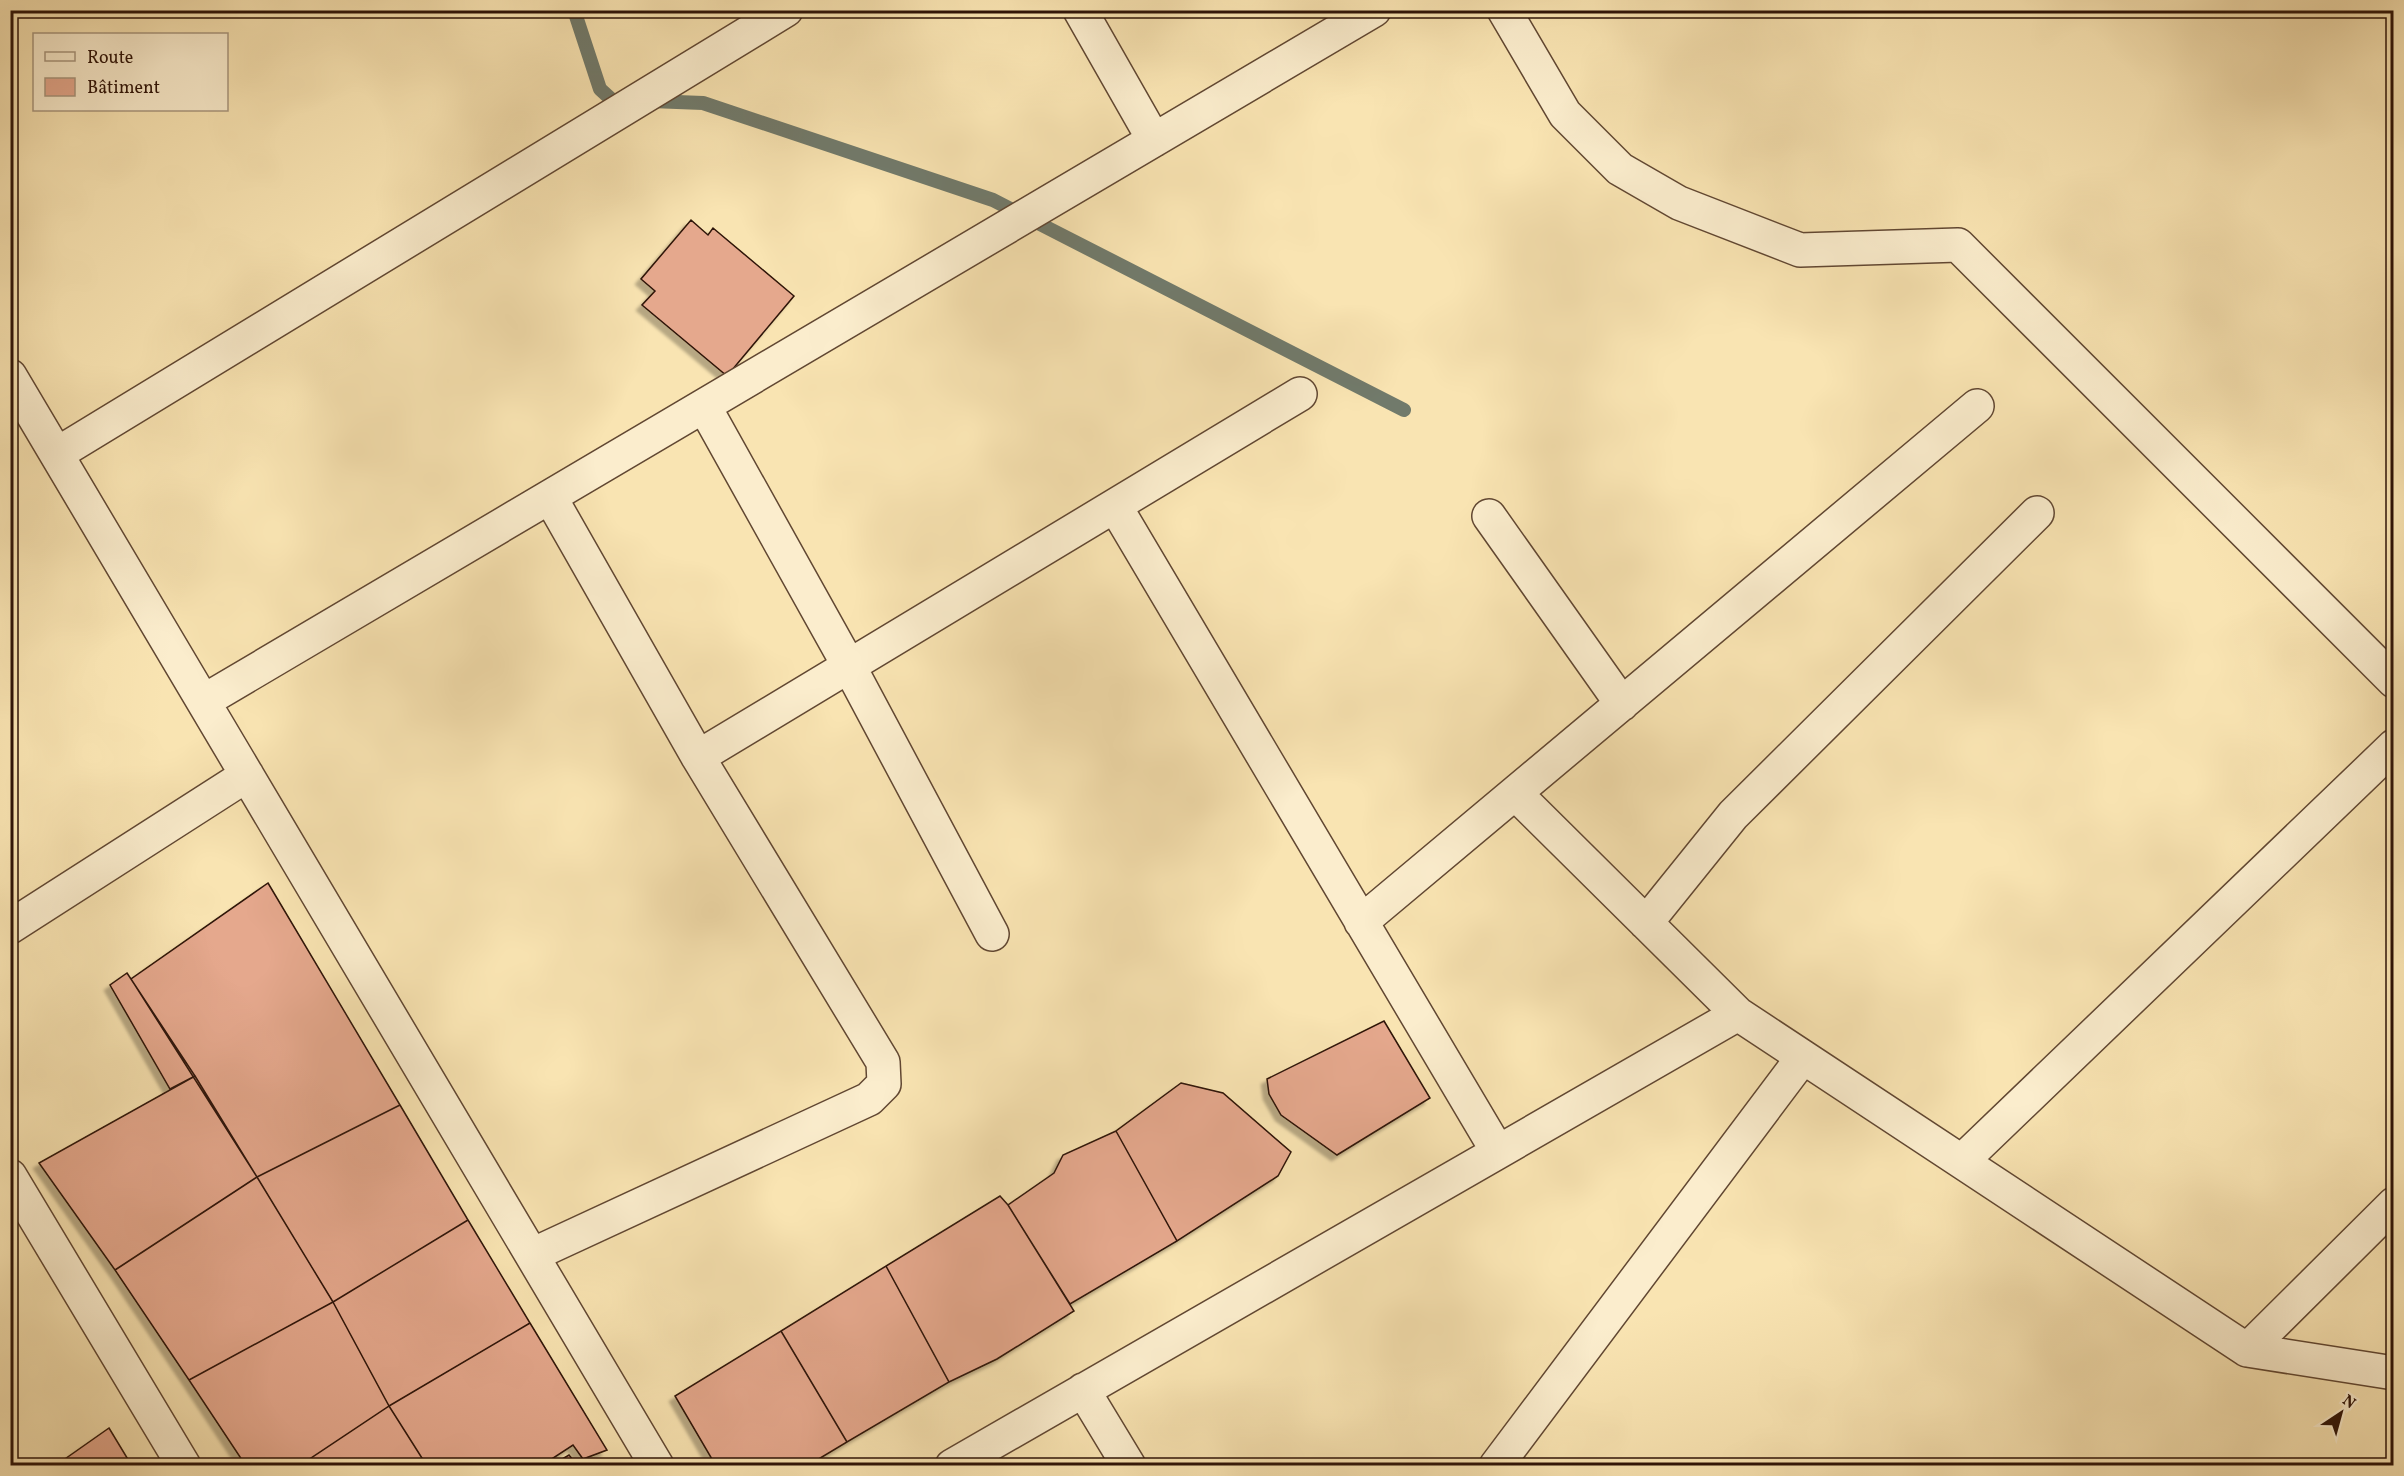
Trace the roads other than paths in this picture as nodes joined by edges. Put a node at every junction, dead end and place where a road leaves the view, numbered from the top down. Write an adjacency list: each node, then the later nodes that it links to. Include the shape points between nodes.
1 (786, 10): 10 (street)
2 (1080, 10): 5 (street)
3 (1374, 10): 5 (street)
4 (1503, 10): 16 (street, via 1565,114 1620,169 1679,203 1800,250 1958,245)
5 (1154, 140): 8 (street)
6 (10, 376): 10 (street)
7 (1300, 394): 12 (street)
8 (704, 406): 11 (street); 15 (street)
9 (1977, 406): 18 (street)
10 (57, 454): 17 (street)
11 (550, 497): 17 (street); 20 (street)
12 (1115, 506): 15 (street); 23 (street)
13 (2037, 513): 24 (street, via 1734,816)
14 (1489, 516): 18 (street)
15 (849, 666): 20 (street); 26 (street)
16 (2394, 681)
17 (204, 701): 21 (street)
18 (1622, 704): 22 (street)
19 (2394, 746): 30 (street)
20 (698, 758): 33 (street, via 882,1062 884,1084 869,1099)
21 (247, 775): 25 (street); 33 (street)
22 (1515, 793): 23 (street); 24 (street)
23 (1361, 922): 29 (street)
24 (1646, 923): 27 (street)
25 (10, 927)
26 (992, 934)
27 (1738, 1014): 28 (street); 29 (street)
28 (1803, 1057): 30 (street); 41 (street)
29 (1498, 1152): 36 (street)
30 (1962, 1161): 34 (street)
31 (10, 1176): 37 (street)
32 (2394, 1204): 34 (street)
33 (532, 1255): 38 (street)
34 (2247, 1350): 35 (street)
35 (2394, 1373)
36 (1083, 1390): 39 (street); 40 (street)
37 (184, 1466)
38 (657, 1466)
39 (952, 1466)
40 (1130, 1466)
41 (1496, 1466)

